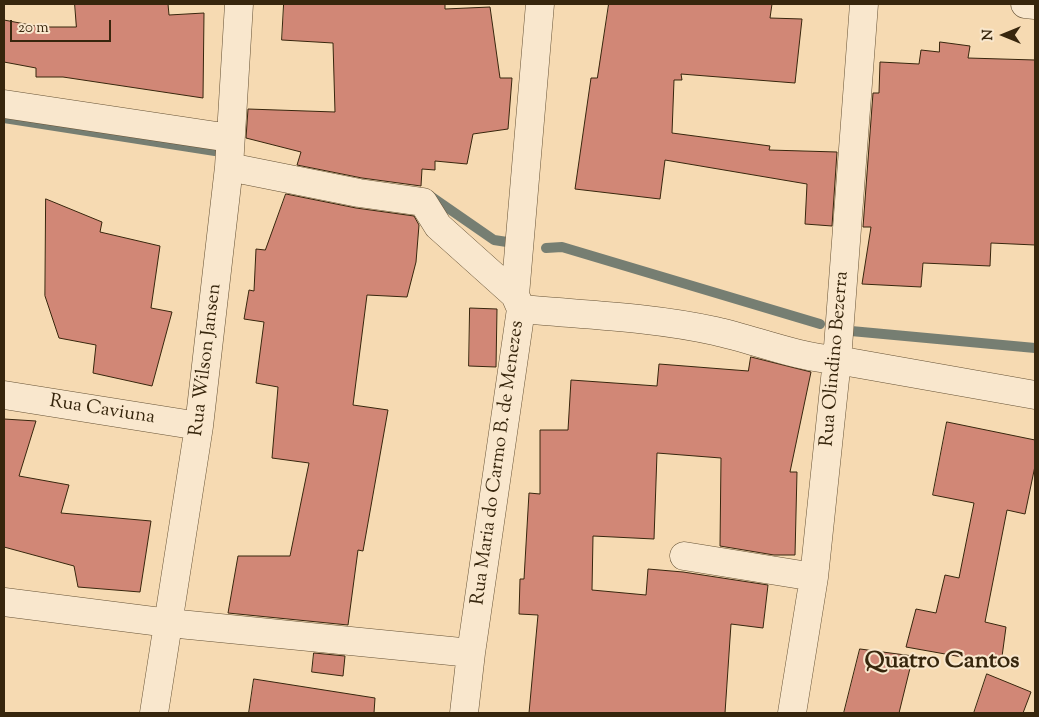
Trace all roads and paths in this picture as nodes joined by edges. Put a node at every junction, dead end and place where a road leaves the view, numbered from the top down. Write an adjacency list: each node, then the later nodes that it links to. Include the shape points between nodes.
1 (239, 4): 7 (street, Rua Wilson Jansen)
2 (540, 4): 9 (street, Rua Maria do Carmo B. de Menezes)
3 (864, 4): 10 (street, Rua Olindino Bezerra)
4 (1025, 4): 5 (street)
5 (1035, 5)
6 (4, 104): 7 (street)
7 (230, 138): 8 (street, Rua Wilson Jansen)
8 (228, 167): 9 (street, via 423,202 438,226); 13 (street, Rua Wilson Jansen)
9 (518, 302): 10 (street, via 714,331 813,358); 18 (street, Rua Maria do Carmo B. de Menezes)
10 (837, 360): 12 (street); 15 (street, Rua Olindino Bezerra)
11 (4, 395): 13 (street, Rua Caviuna)
12 (1035, 395)
13 (200, 426): 17 (street, Rua Wilson Jansen)
14 (684, 556): 15 (street)
15 (814, 578): 21 (street, Rua Olindino Bezerra)
16 (4, 602): 17 (street)
17 (169, 623): 18 (street); 19 (street, Rua Wilson Jansen)
18 (471, 653): 20 (street, Rua Maria do Carmo B. de Menezes)
19 (154, 713)
20 (464, 713)
21 (792, 713)

